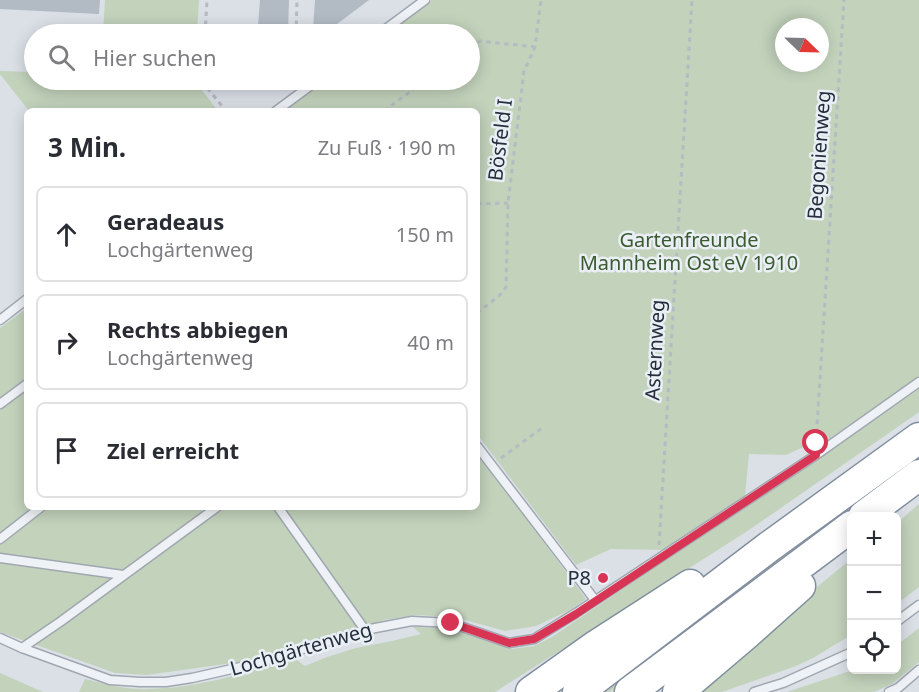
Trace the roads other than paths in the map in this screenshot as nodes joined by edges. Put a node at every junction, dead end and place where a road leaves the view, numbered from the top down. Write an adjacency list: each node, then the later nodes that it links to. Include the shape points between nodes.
1 (425, 0): 2 (lane)
2 (393, 24)
3 (304, 90): 4 (lane)
4 (280, 108)
5 (24, 301): 6 (lane)
6 (0, 320)
7 (919, 382): 24 (lane, Lochgärtenweg, via 816,455)
8 (24, 386): 9 (lane)
9 (0, 404)
10 (919, 438): 20 (highway)
11 (480, 450): 24 (lane)
12 (915, 478): 16 (highway); 17 (highway)
13 (37, 510): 19 (lane)
14 (213, 510): 23 (lane)
15 (280, 510): 27 (lane)
16 (869, 512)
17 (887, 512)
18 (847, 530): 34 (highway)
19 (0, 539)
20 (770, 546): 32 (highway, via 734,556); 33 (highway)
21 (847, 547): 35 (highway)
22 (0, 558): 23 (lane)
23 (123, 575): 29 (lane)
24 (595, 600): 27 (lane, Lochgärtenweg, via 534,639 509,643 451,623 412,621)
25 (919, 605): 26 (lane)
26 (900, 620)
27 (365, 630): 29 (lane, Lochgärtenweg, via 254,664 166,682 110,680)
28 (0, 638): 29 (lane, Lochgärtenweg)
29 (21, 648)
30 (847, 653): 36 (lane)
31 (919, 670): 37 (lane)
32 (531, 692)
33 (578, 692)
34 (630, 692)
35 (678, 692)
36 (754, 692)
37 (889, 692)

